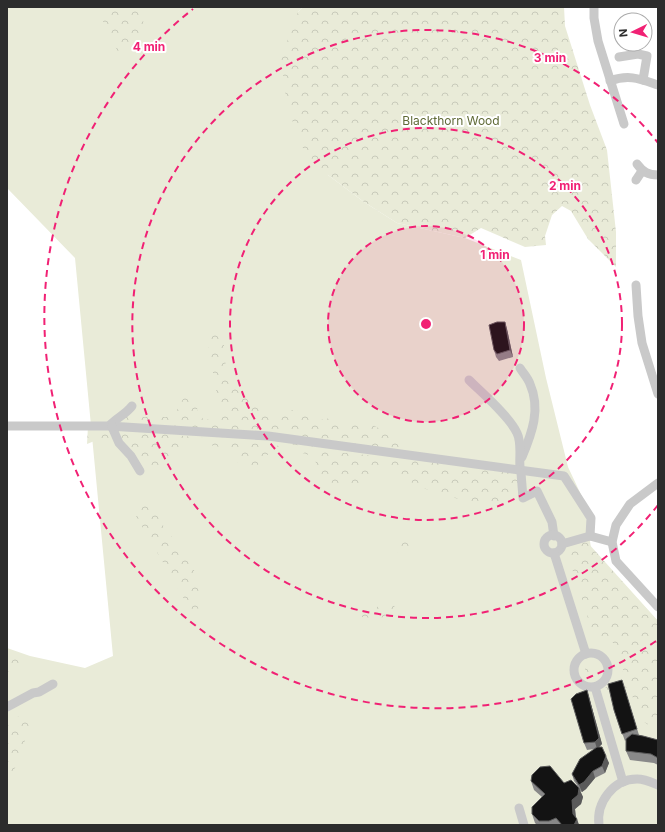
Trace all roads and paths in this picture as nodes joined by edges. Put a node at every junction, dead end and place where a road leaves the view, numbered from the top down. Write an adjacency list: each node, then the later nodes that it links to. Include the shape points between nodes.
1 (594, 7): 4 (street, via 595,28)
2 (620, 57): 3 (street, via 638,54 647,56)
3 (643, 80): 4 (street, via 621,77); 5 (street)
4 (610, 81): 6 (street)
5 (658, 85)
6 (624, 124)
7 (658, 175): 8 (street, via 650,175 640,168)
8 (636, 180)
9 (636, 285): 12 (street, via 642,343)
10 (520, 368): 15 (street, via 534,392 536,410)
11 (469, 380): 15 (street, via 509,421 518,434)
12 (658, 394)
13 (132, 406): 16 (street, via 111,424 119,443)
14 (7, 426): 19 (street, via 109,426 268,436 564,476 591,518)
15 (520, 467): 18 (street, via 523,498 537,491 552,522)
16 (140, 471)
17 (658, 483): 20 (street, via 630,504 616,525)
18 (554, 536): 21 (street, via 559,538); 22 (street, via 546,539 544,544 546,550)
19 (590, 536): 20 (street); 21 (street)
20 (612, 542): 23 (street, via 616,561)
21 (562, 544): 22 (street, via 560,550)
22 (554, 553): 24 (street)
23 (658, 607)
24 (586, 654): 26 (street, via 574,664 574,675 580,684); 26 (street, via 597,654 608,666 604,681)
25 (53, 684): 27 (street)
26 (595, 687): 28 (street)
27 (7, 706)
28 (623, 782): 29 (street, via 635,779 648,780); 32 (street, via 604,798 599,810)
29 (658, 785)
30 (519, 808): 31 (street)
31 (524, 825)
32 (599, 825)

